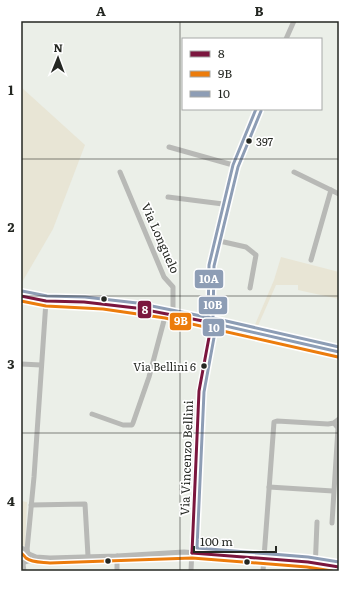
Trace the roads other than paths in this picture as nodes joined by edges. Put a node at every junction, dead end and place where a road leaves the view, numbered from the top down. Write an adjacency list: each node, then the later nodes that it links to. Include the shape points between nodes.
1 (294, 21): 2 (street)
2 (286, 38)
3 (256, 110): 5 (street, Via Vincenzo Bellini)
4 (169, 147): 5 (street)
5 (233, 165): 11 (street, Via Vincenzo Bellini)
6 (120, 172): 17 (street, Via Longuelo, via 164,277 173,287)
7 (294, 172): 8 (street)
8 (331, 190): 9 (street); 13 (street)
9 (339, 194)
10 (168, 197): 11 (street)
11 (223, 204): 12 (street, Via Vincenzo Bellini)
12 (215, 240): 14 (street, via 246,247 256,255); 18 (street, Via Vincenzo Bellini, via 209,265)
13 (311, 260)
14 (250, 288)
15 (21, 296): 16 (street)
16 (46, 301): 17 (street, via 103,304); 21 (street)
17 (169, 314): 18 (street); 22 (street, Via Longuelo, via 132,425)
18 (208, 322): 19 (street); 33 (street, Via Vincenzo Bellini, via 210,332 199,391)
19 (339, 351)
20 (21, 364): 21 (street)
21 (41, 365): 28 (street)
22 (92, 414)
23 (339, 419): 24 (street)
24 (334, 423): 25 (street, via 338,428); 26 (street, via 274,422)
25 (337, 478): 27 (street)
26 (269, 487): 27 (street); 37 (street)
27 (333, 491): 30 (street)
28 (31, 505): 32 (street); 34 (street, via 85,504)
29 (316, 522): 39 (street)
30 (332, 523)
31 (21, 548): 32 (street)
32 (28, 552): 36 (street, via 36,557); 38 (street)
33 (192, 552): 35 (street); 37 (street); 43 (street, Via Vincenzo Bellini)
34 (88, 556): 35 (street); 36 (street)
35 (117, 556): 42 (street)
36 (50, 558): 38 (street)
37 (264, 559): 39 (street); 44 (street)
38 (24, 563): 41 (street)
39 (315, 563): 40 (street); 45 (street)
40 (339, 567)
41 (24, 571)
42 (117, 571)
43 (191, 571)
44 (263, 571)
45 (315, 571)

